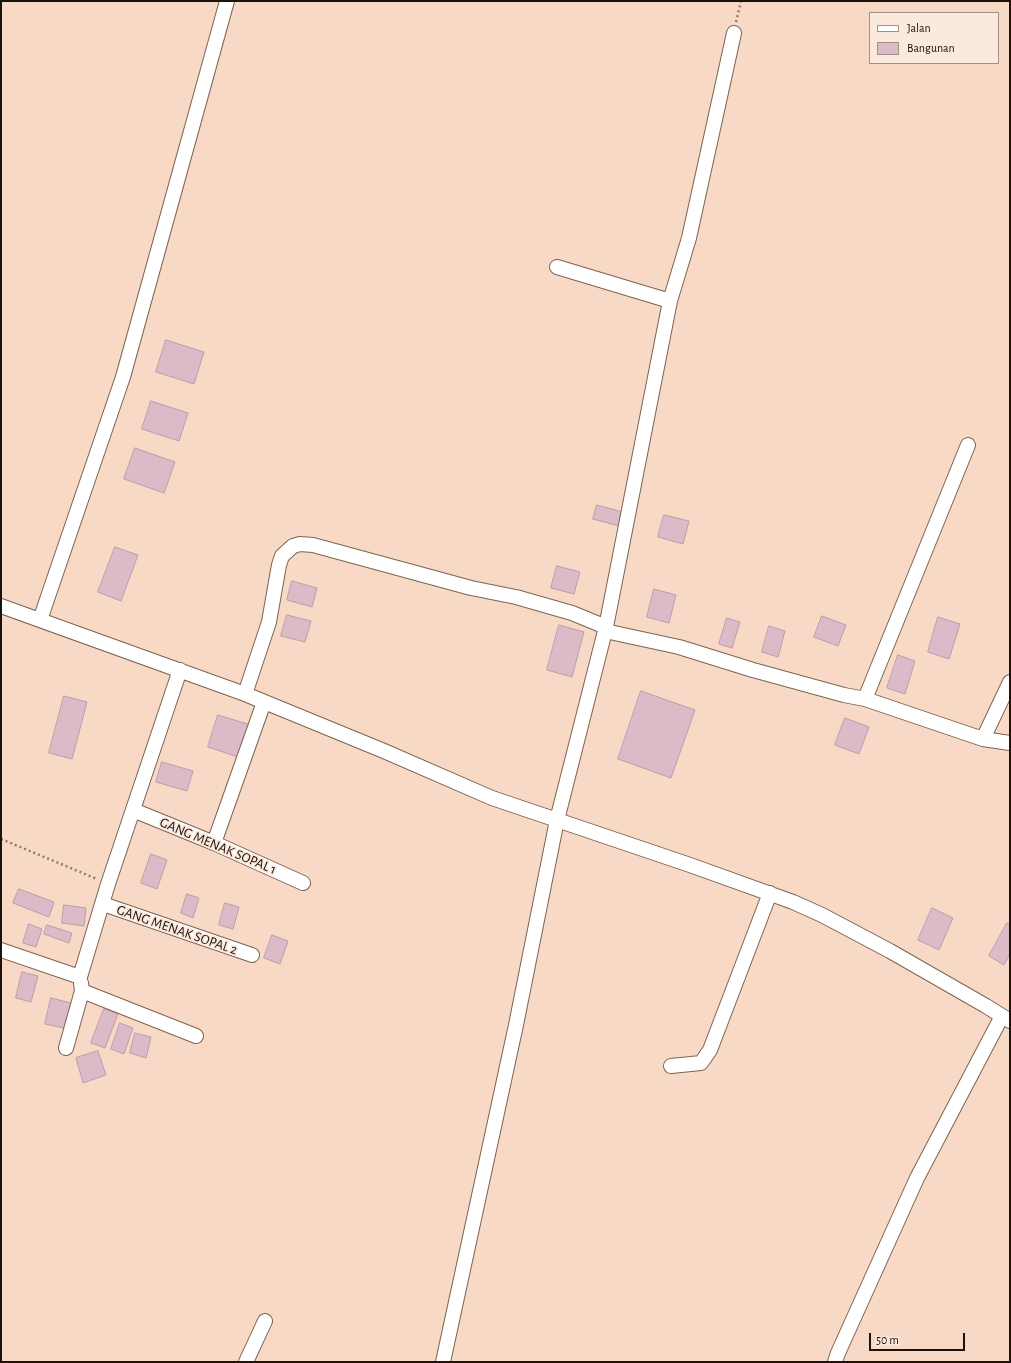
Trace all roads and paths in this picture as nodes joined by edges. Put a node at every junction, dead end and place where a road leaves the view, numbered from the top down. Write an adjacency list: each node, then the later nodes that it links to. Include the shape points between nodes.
1 (227, 1): 8 (street, via 123,377)
2 (740, 1): 3 (path)
3 (734, 33): 5 (street, via 689,238)
4 (557, 267): 5 (street)
5 (670, 301): 9 (street)
6 (968, 445): 13 (street)
7 (1, 606): 8 (street)
8 (40, 620): 10 (street)
9 (612, 631): 12 (street, via 572,613 516,597 470,588 360,557 300,544 287,550 279,564 269,622); 13 (street); 18 (street)
10 (180, 670): 12 (street); 17 (street)
11 (1010, 682): 15 (street)
12 (245, 694): 14 (street)
13 (865, 699): 15 (street)
14 (264, 702): 18 (street, via 492,798); 20 (street)
15 (983, 739): 16 (street)
16 (1010, 743)
17 (132, 810): 20 (street, GANG MENAK SOPAL 1); 22 (street)
18 (557, 820): 23 (street); 34 (street, via 515,1033)
19 (1, 839): 22 (path)
20 (214, 843): 21 (street, GANG MENAK SOPAL 1)
21 (304, 883)
22 (108, 884): 24 (street)
23 (770, 893): 28 (street, via 851,930); 31 (street, via 710,1050 701,1063)
24 (102, 904): 26 (street, GANG MENAK SOPAL 2); 27 (street)
25 (1, 950): 27 (street)
26 (252, 955)
27 (81, 984): 29 (street); 30 (street)
28 (1006, 1019): 35 (street, via 917,1178)
29 (196, 1036)
30 (66, 1048)
31 (671, 1066)
32 (265, 1321): 33 (street)
33 (246, 1362)
34 (443, 1362)
35 (835, 1362)

